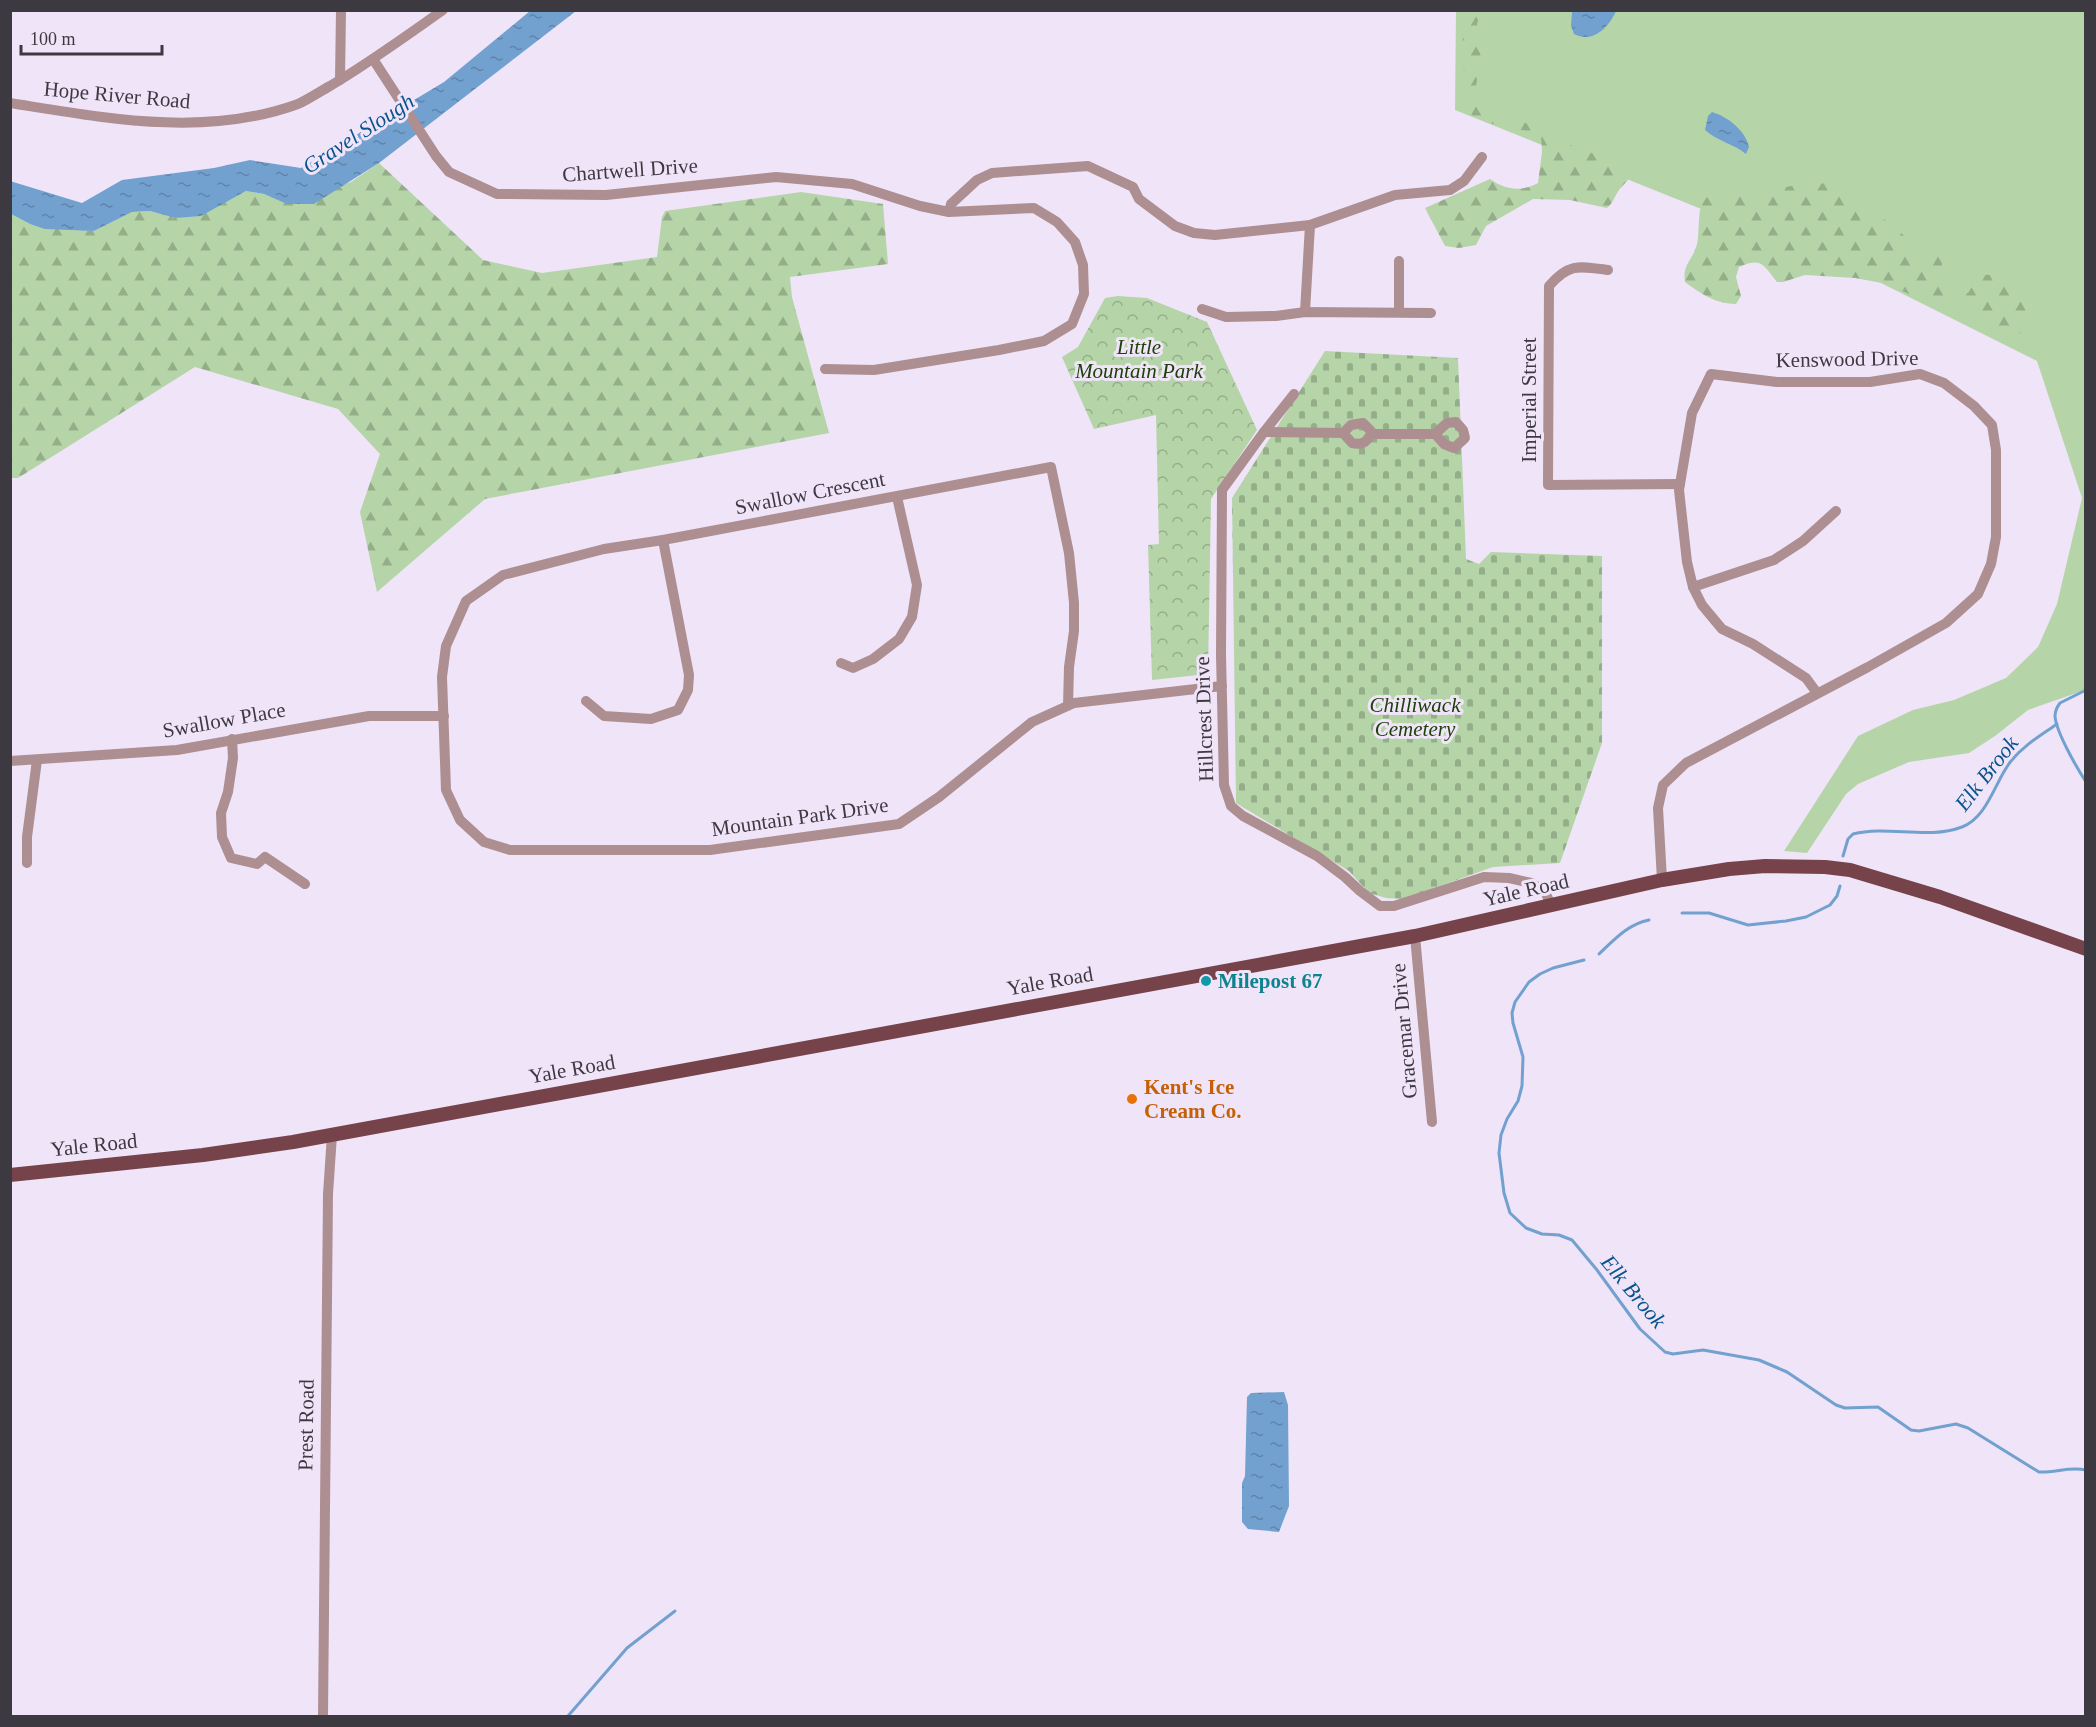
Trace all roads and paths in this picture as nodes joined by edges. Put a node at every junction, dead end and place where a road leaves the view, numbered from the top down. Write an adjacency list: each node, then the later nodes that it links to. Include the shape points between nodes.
1 (341, 10): 4 (street)
2 (443, 10): 3 (street, Hope River Road)
3 (373, 59): 4 (street, Hope River Road); 7 (street, Chartwell Drive, via 449,172 497,194 606,195 776,177 852,184)
4 (340, 80): 5 (street, Hope River Road, via 300,103 221,122 165,123)
5 (10, 103)
6 (1482, 157): 8 (street, via 1464,181 1450,190 1395,195)
7 (949, 212): 8 (street, via 951,204 977,180 992,173 1088,166 1133,187 1139,199 1175,226 1194,233 1215,235); 15 (street, Chartwell Drive, via 1034,208 1057,222 1075,242 1083,265 1084,294 1072,324 1044,341 999,350 874,370)
8 (1310, 225): 12 (street)
9 (1399, 261): 13 (street)
10 (1608, 270): 19 (street, Imperial Street, via 1581,266 1561,272 1549,286 1548,485)
11 (1202, 309): 12 (street, via 1226,316)
12 (1305, 312): 13 (street)
13 (1399, 312): 14 (street)
14 (1431, 313)
15 (825, 369)
16 (1294, 394): 17 (street, Hillcrest Drive)
17 (1264, 432): 18 (street, via 1343,432 1351,425 1363,423 1371,434); 25 (street, Hillcrest Drive, via 1222,490)
18 (1436, 434)
19 (1680, 484): 23 (street, Kenswood Drive); 26 (street, Kenswood Drive, via 1692,413 1711,374 1777,382 1870,382 1920,374 1944,383 1992,426 1996,450 1996,537 1991,564 1978,594 1946,623)
20 (897, 497): 22 (street, Swallow Crescent); 24 (street, via 917,585 912,616 899,639 873,658 853,668); 28 (street, Swallow Crescent, via 1051,467 1069,553 1074,603)
21 (1836, 511): 23 (street, via 1803,541 1774,560)
22 (663, 540): 27 (street, via 689,675 688,690 678,710 651,719 604,716); 29 (street, Swallow Crescent, via 604,549 503,575 466,601 446,646 442,677)
23 (1693, 587): 26 (street, Kenswood Drive, via 1722,629 1806,678)
24 (841, 663)
25 (1222, 687): 28 (street, Mountain Park Drive); 36 (street, Hillcrest Drive, via 1224,785 1231,806 1243,816 1317,856 1380,906 1394,906 1484,877 1532,883 1545,891)
26 (1817, 693): 34 (street, Kenswood Drive, via 1686,763 1663,785 1658,808)
27 (586, 700)
28 (1068, 706): 29 (street, Mountain Park Drive, via 1032,722 899,824 710,850 510,850 484,842 460,820 446,790)
29 (444, 716): 30 (street, Swallow Place, via 369,716)
30 (232, 739): 31 (street, Swallow Place, via 167,751); 35 (street, via 232,770 221,813 222,837 231,858 257,864 265,857)
31 (37, 760): 32 (street, Swallow Place); 33 (street)
32 (10, 761)
33 (27, 862)
34 (1662, 880): 36 (main road, Yale Road); 38 (main road, Yale Road, via 1765,866 1850,870 1940,897)
35 (305, 884)
36 (1551, 906): 37 (main road, Yale Road)
37 (1415, 936): 39 (street, Gracemar Drive); 40 (main road, Yale Road)
38 (2085, 949)
39 (1432, 1122)
40 (332, 1134): 41 (main road, Yale Road, via 237,1151); 42 (street, Prest Road, via 328,1194)
41 (10, 1175)
42 (323, 1716)

